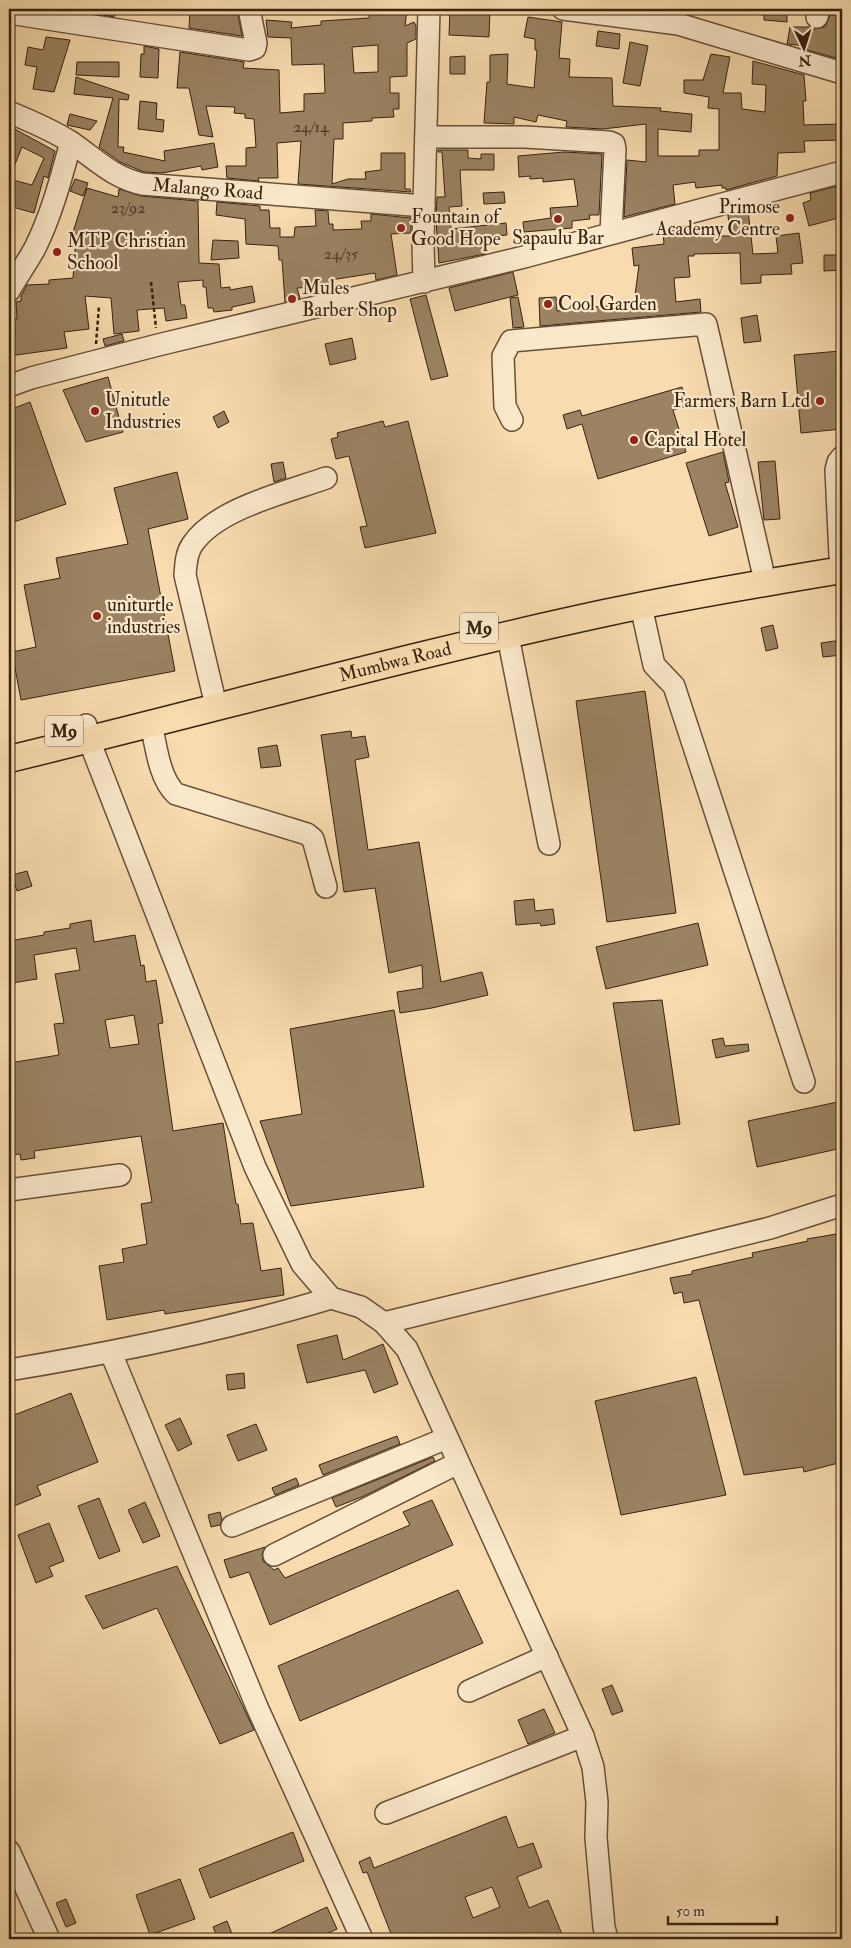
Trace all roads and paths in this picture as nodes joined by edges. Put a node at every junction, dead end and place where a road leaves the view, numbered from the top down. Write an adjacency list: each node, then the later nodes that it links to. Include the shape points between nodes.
1 (10, 9): 5 (street)
2 (249, 9): 5 (street, via 256,43 255,48 249,50)
3 (429, 9): 8 (street)
4 (563, 9): 6 (street, via 678,24)
5 (9, 14)
6 (842, 73)
7 (9, 112): 9 (street, Malango Road)
8 (426, 138): 11 (street); 12 (street, via 525,136 614,144)
9 (71, 142): 11 (street, Malango Road, via 111,172 142,184); 15 (street, via 53,207 34,249)
10 (842, 172): 12 (street)
11 (424, 206): 14 (street)
12 (611, 233): 14 (street)
13 (151, 282): 17 (path)
14 (424, 282): 17 (street)
15 (11, 283)
16 (99, 306): 18 (path)
17 (158, 345): 18 (street)
18 (95, 361): 19 (street)
19 (9, 386)
20 (512, 420): 24 (street, via 505,406 503,356 511,341 706,324)
21 (842, 457): 23 (street, via 836,470)
22 (326, 478): 27 (street, via 239,508 209,527 192,544 186,556 185,575)
23 (841, 561): 24 (main road, Mumbwa Road / M9); 25 (main road, Mumbwa Road / M9)
24 (762, 568): 27 (main road, Mumbwa Road / M9, via 597,600)
25 (641, 606): 26 (main road, Mumbwa Road / M9); 34 (street, via 654,665 674,686)
26 (508, 636): 28 (main road, Mumbwa Road / M9); 32 (street)
27 (213, 693): 29 (main road, Mumbwa Road / M9)
28 (151, 723): 29 (main road, Mumbwa Road / M9); 33 (street, via 164,777 176,794 307,834 313,839)
29 (88, 733): 30 (main road, Mumbwa Road / M9); 31 (main road, Mumbwa Road / M9); 38 (street, via 255,1167 302,1264)
30 (9, 744)
31 (9, 759)
32 (549, 844)
33 (326, 887)
34 (804, 1082)
35 (120, 1175): 36 (street)
36 (9, 1190)
37 (842, 1204): 39 (street, via 760,1230)
38 (331, 1298): 39 (street, via 361,1307); 40 (street, via 282,1313)
39 (384, 1323): 42 (street, via 406,1349)
40 (111, 1353): 41 (street); 52 (street, via 258,1707)
41 (9, 1370)
42 (447, 1438): 43 (street); 44 (street)
43 (458, 1463): 45 (street); 46 (street)
44 (232, 1526)
45 (274, 1555)
46 (547, 1656): 47 (street); 48 (street)
47 (470, 1691)
48 (583, 1736): 49 (street); 53 (street, via 593,1767 597,1802 596,1838 604,1927)
49 (386, 1813)
50 (9, 1850): 51 (street)
51 (49, 1939)
52 (362, 1939)
53 (608, 1939)

